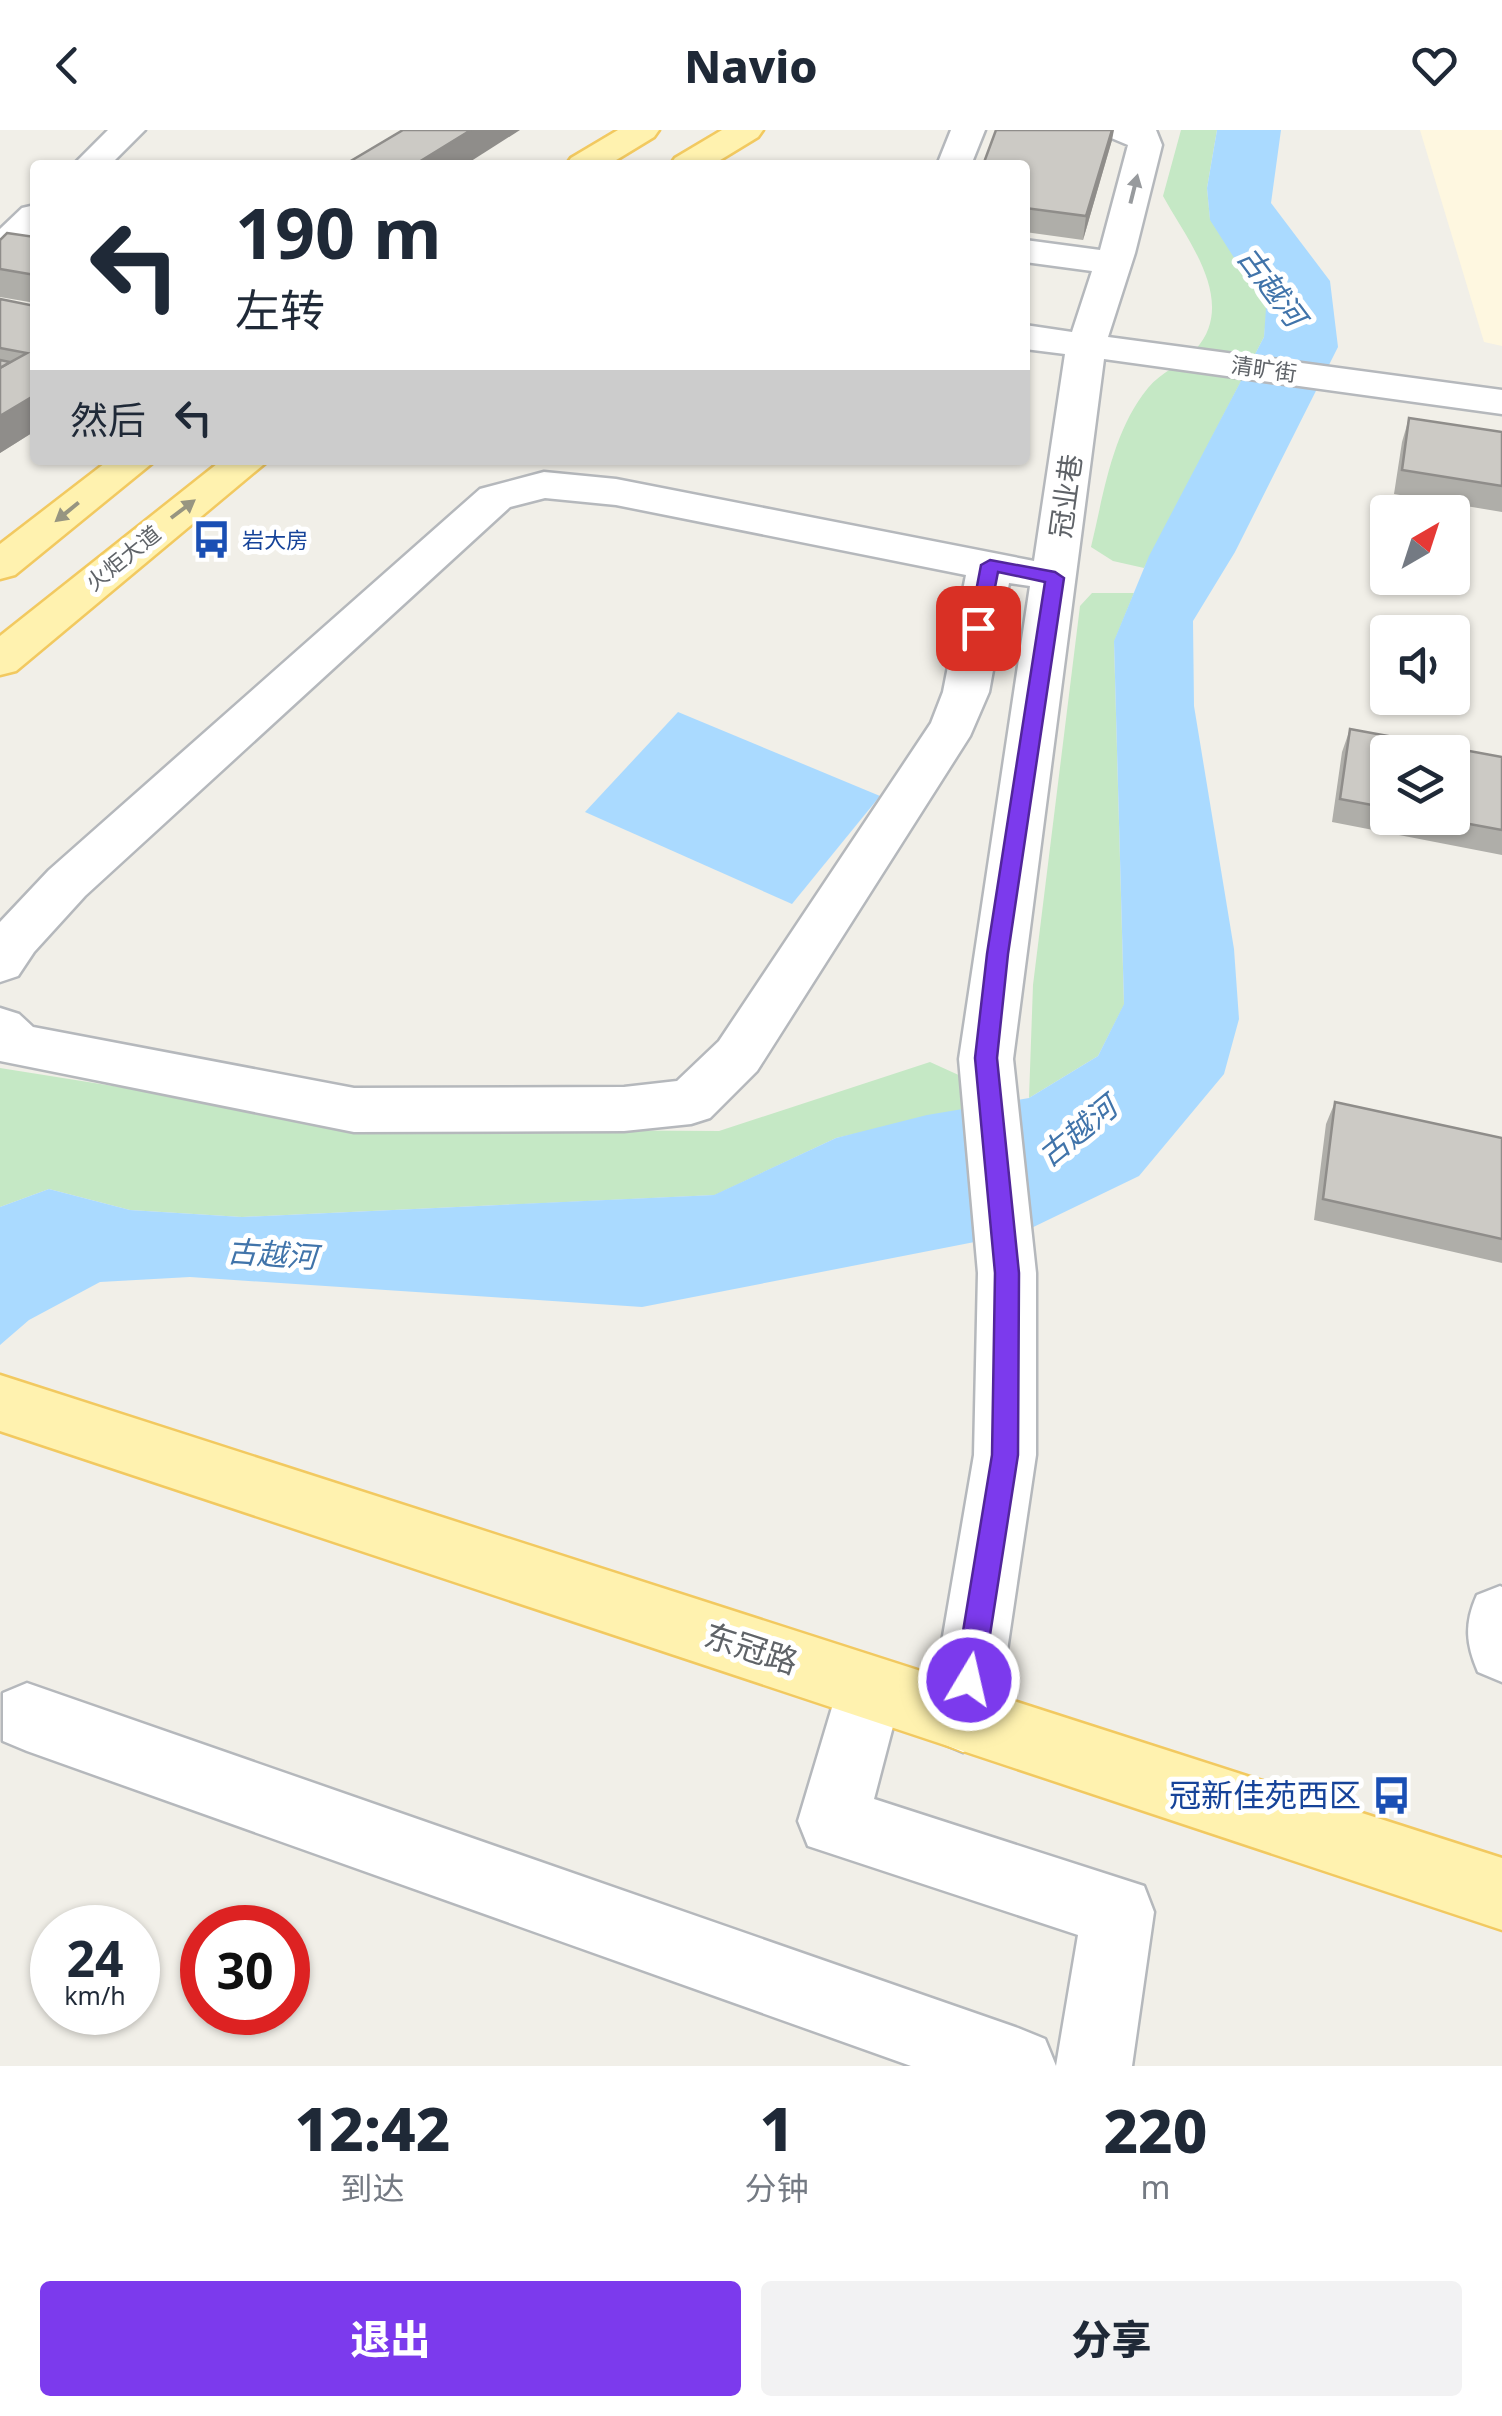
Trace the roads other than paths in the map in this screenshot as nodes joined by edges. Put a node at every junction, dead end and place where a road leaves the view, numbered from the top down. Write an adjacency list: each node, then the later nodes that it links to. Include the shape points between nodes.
1 (128, 130): 6 (street)
2 (642, 130): 7 (main road)
3 (746, 130): 8 (main road)
4 (968, 130): 9 (street)
5 (1121, 130): 13 (street, 冠业巷, one-way to 5, via 1145,146 1142,135)
6 (95, 160)
7 (591, 160)
8 (695, 160)
9 (956, 160)
10 (30, 221): 11 (street)
11 (0, 248)
12 (1030, 252): 13 (street)
13 (1114, 263): 15 (street, 冠业巷)
14 (1030, 339): 15 (street, 清旷街)
15 (1086, 346): 16 (street, 清旷街); 21 (street, 冠业巷)
16 (1502, 402)
17 (129, 465): 19 (main road, one-way to 19)
18 (241, 465): 22 (main road, 火炬大道, one-way to 18)
19 (0, 565)
20 (990, 565): 21 (street); 23 (street, via 616,492 544,485 496,498 67,883); 24 (street, via 966,692 953,725 738,1056 691,1102 624,1110 354,1110 17,1044)
21 (1055, 578): 28 (street, 冠业巷, via 986,1058 1007,1273 1005,1455)
22 (0, 660)
23 (0, 962)
24 (0, 1029)
25 (16, 1408): 26 (main road, 东冠路)
26 (868, 1688): 28 (main road, 东冠路); 31 (street, via 833,1821 1118,1912)
27 (27, 1717): 30 (street)
28 (964, 1718): 29 (main road, 东冠路)
29 (1502, 1894)
30 (1018, 2066)
31 (1094, 2066)

